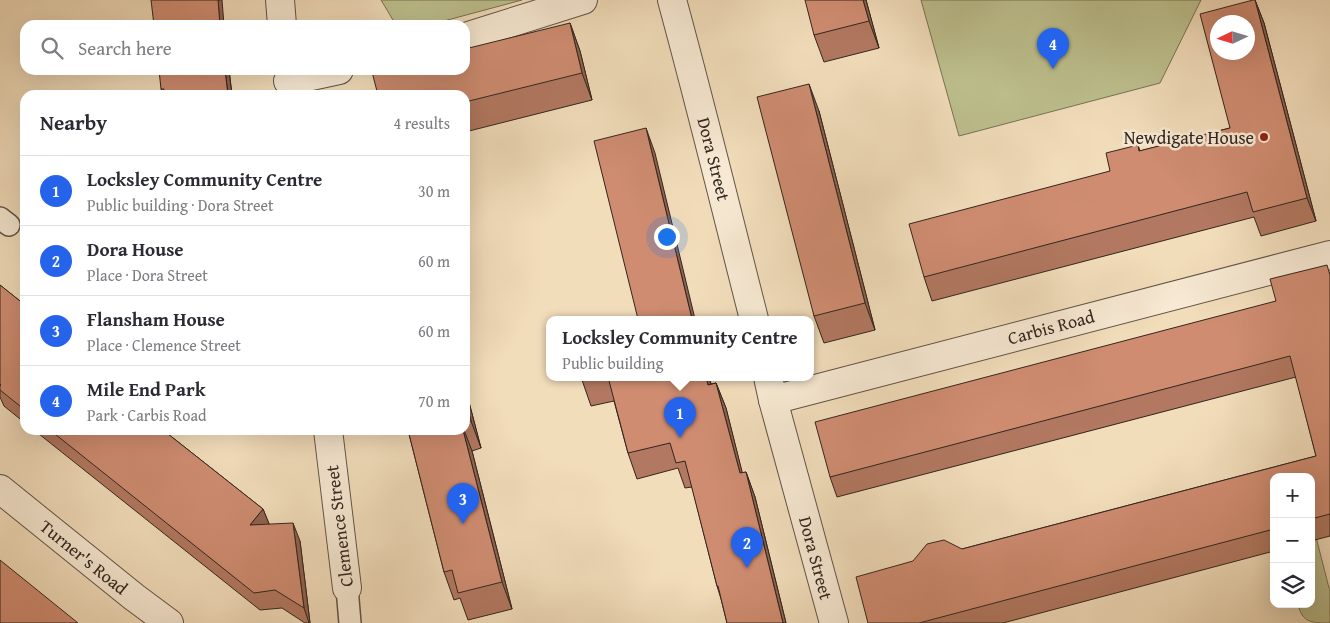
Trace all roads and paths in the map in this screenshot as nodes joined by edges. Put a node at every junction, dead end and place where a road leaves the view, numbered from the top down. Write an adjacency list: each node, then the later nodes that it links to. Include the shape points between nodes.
1 (280, 0): 4 (street)
2 (583, 0): 5 (street)
3 (672, 0): 9 (street, Dora Street)
4 (282, 20)
5 (470, 35)
6 (318, 75): 7 (street)
7 (288, 82)
8 (1330, 255): 10 (street, Carbis Road)
9 (753, 316)
10 (814, 378)
11 (799, 381): 12 (street, Carbis Road)
12 (770, 388): 18 (street, Dora Street)
13 (329, 435): 15 (street, Clemence Street)
14 (0, 489): 16 (street, Turner's Road)
15 (346, 588): 17 (lane, Clemence Street)
16 (169, 623)
17 (350, 623)
18 (834, 623)

